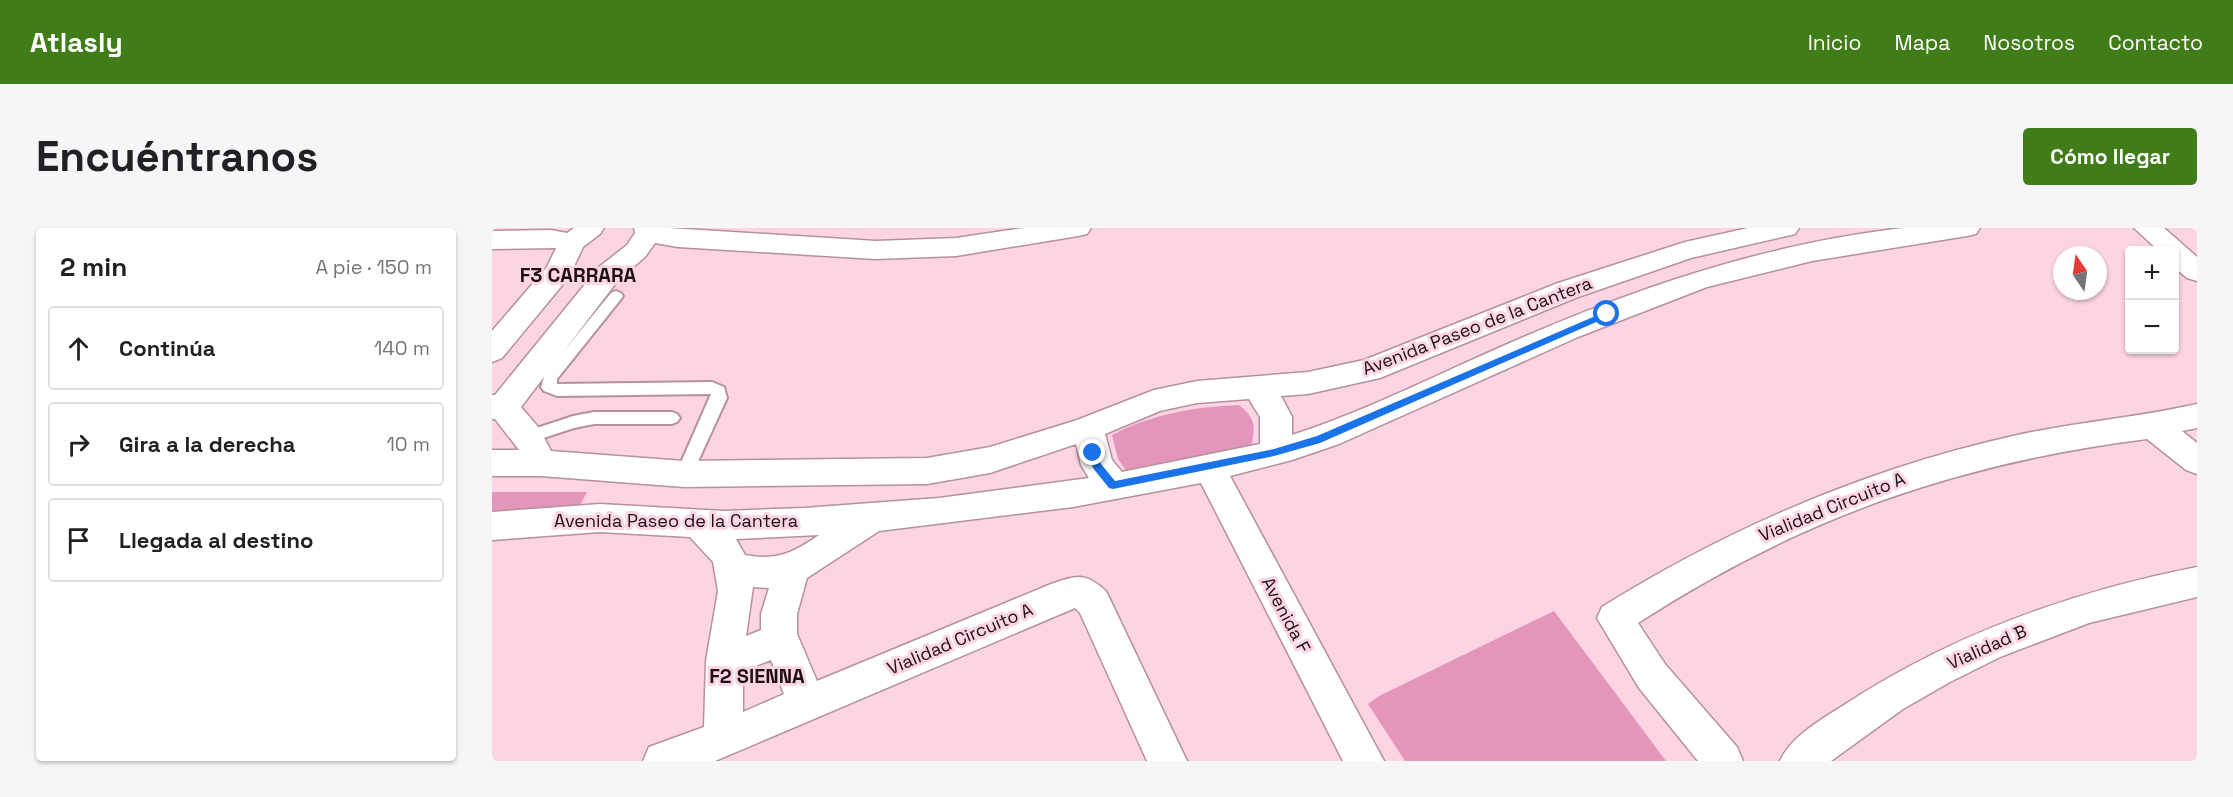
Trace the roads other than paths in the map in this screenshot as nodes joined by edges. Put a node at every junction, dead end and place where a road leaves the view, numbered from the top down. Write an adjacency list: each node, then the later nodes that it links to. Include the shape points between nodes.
1 (1786, 228): 17 (street, Avenida Paseo de la Cantera, via 1685,251 1590,282 1369,370 1308,383)
2 (1967, 228): 24 (street, Avenida Paseo de la Cantera, via 1810,254 1664,291 1320,439)
3 (2147, 228): 11 (street)
4 (2180, 228): 10 (street)
5 (1068, 229): 7 (street, via 956,247 876,250)
6 (577, 233): 8 (street, via 578,250 596,255); 9 (street, via 551,239); 14 (street, via 559,271)
7 (683, 233): 8 (street)
8 (644, 237): 15 (street, via 609,273)
9 (492, 240)
10 (2197, 244)
11 (2168, 246)
12 (2179, 256): 13 (street)
13 (2197, 272)
14 (539, 295): 15 (street); 16 (street)
15 (603, 296): 18 (street); 28 (lane, via 550,378 549,387 712,388 719,392)
16 (492, 351)
17 (1257, 388): 22 (street, Avenida Paseo de la Cantera, via 1154,400); 24 (street, via 1273,406 1277,423)
18 (498, 407): 23 (street)
19 (2197, 416): 21 (street)
20 (672, 418): 23 (lane, via 594,418 573,422)
21 (2153, 426): 25 (street); 43 (street, Vialidad Circuito A, via 2010,449 1912,475 1809,512 1724,553 1614,618 1652,676)
22 (1088, 428): 28 (street, Avenida Paseo de la Cantera, via 990,460 927,471); 29 (street, via 1097,465)
23 (535, 450): 26 (street, Avenida Paseo de la Cantera); 28 (street, Avenida Paseo de la Cantera)
24 (1274, 452): 27 (street, Avenida Paseo de la Cantera)
25 (2197, 461)
26 (492, 463)
27 (1209, 467): 29 (street, Avenida Paseo de la Cantera); 42 (street, Avenida F)
28 (684, 474)
29 (1113, 486): 30 (street, Avenida Paseo de la Cantera, via 1011,504)
30 (870, 519): 31 (street, Avenida Paseo de la Cantera); 34 (street)
31 (699, 524): 32 (street, Avenida Paseo de la Cantera, via 562,518); 33 (street, via 726,552)
32 (492, 526)
33 (733, 567): 34 (street, via 752,573 782,572); 37 (street, via 736,591)
34 (792, 567): 36 (street, via 779,614)
35 (2197, 582): 44 (street, Vialidad B, via 2067,613 1985,645 1906,685 1829,736)
36 (781, 639): 37 (street); 38 (street)
37 (725, 661): 39 (street)
38 (807, 703): 39 (street, Vialidad Circuito A); 40 (street, Vialidad Circuito A, via 1081,591 1093,602)
39 (723, 739): 41 (street, Vialidad Circuito A)
40 (1156, 757)
41 (663, 761)
42 (1364, 761)
43 (1723, 761)
44 (1800, 761)

